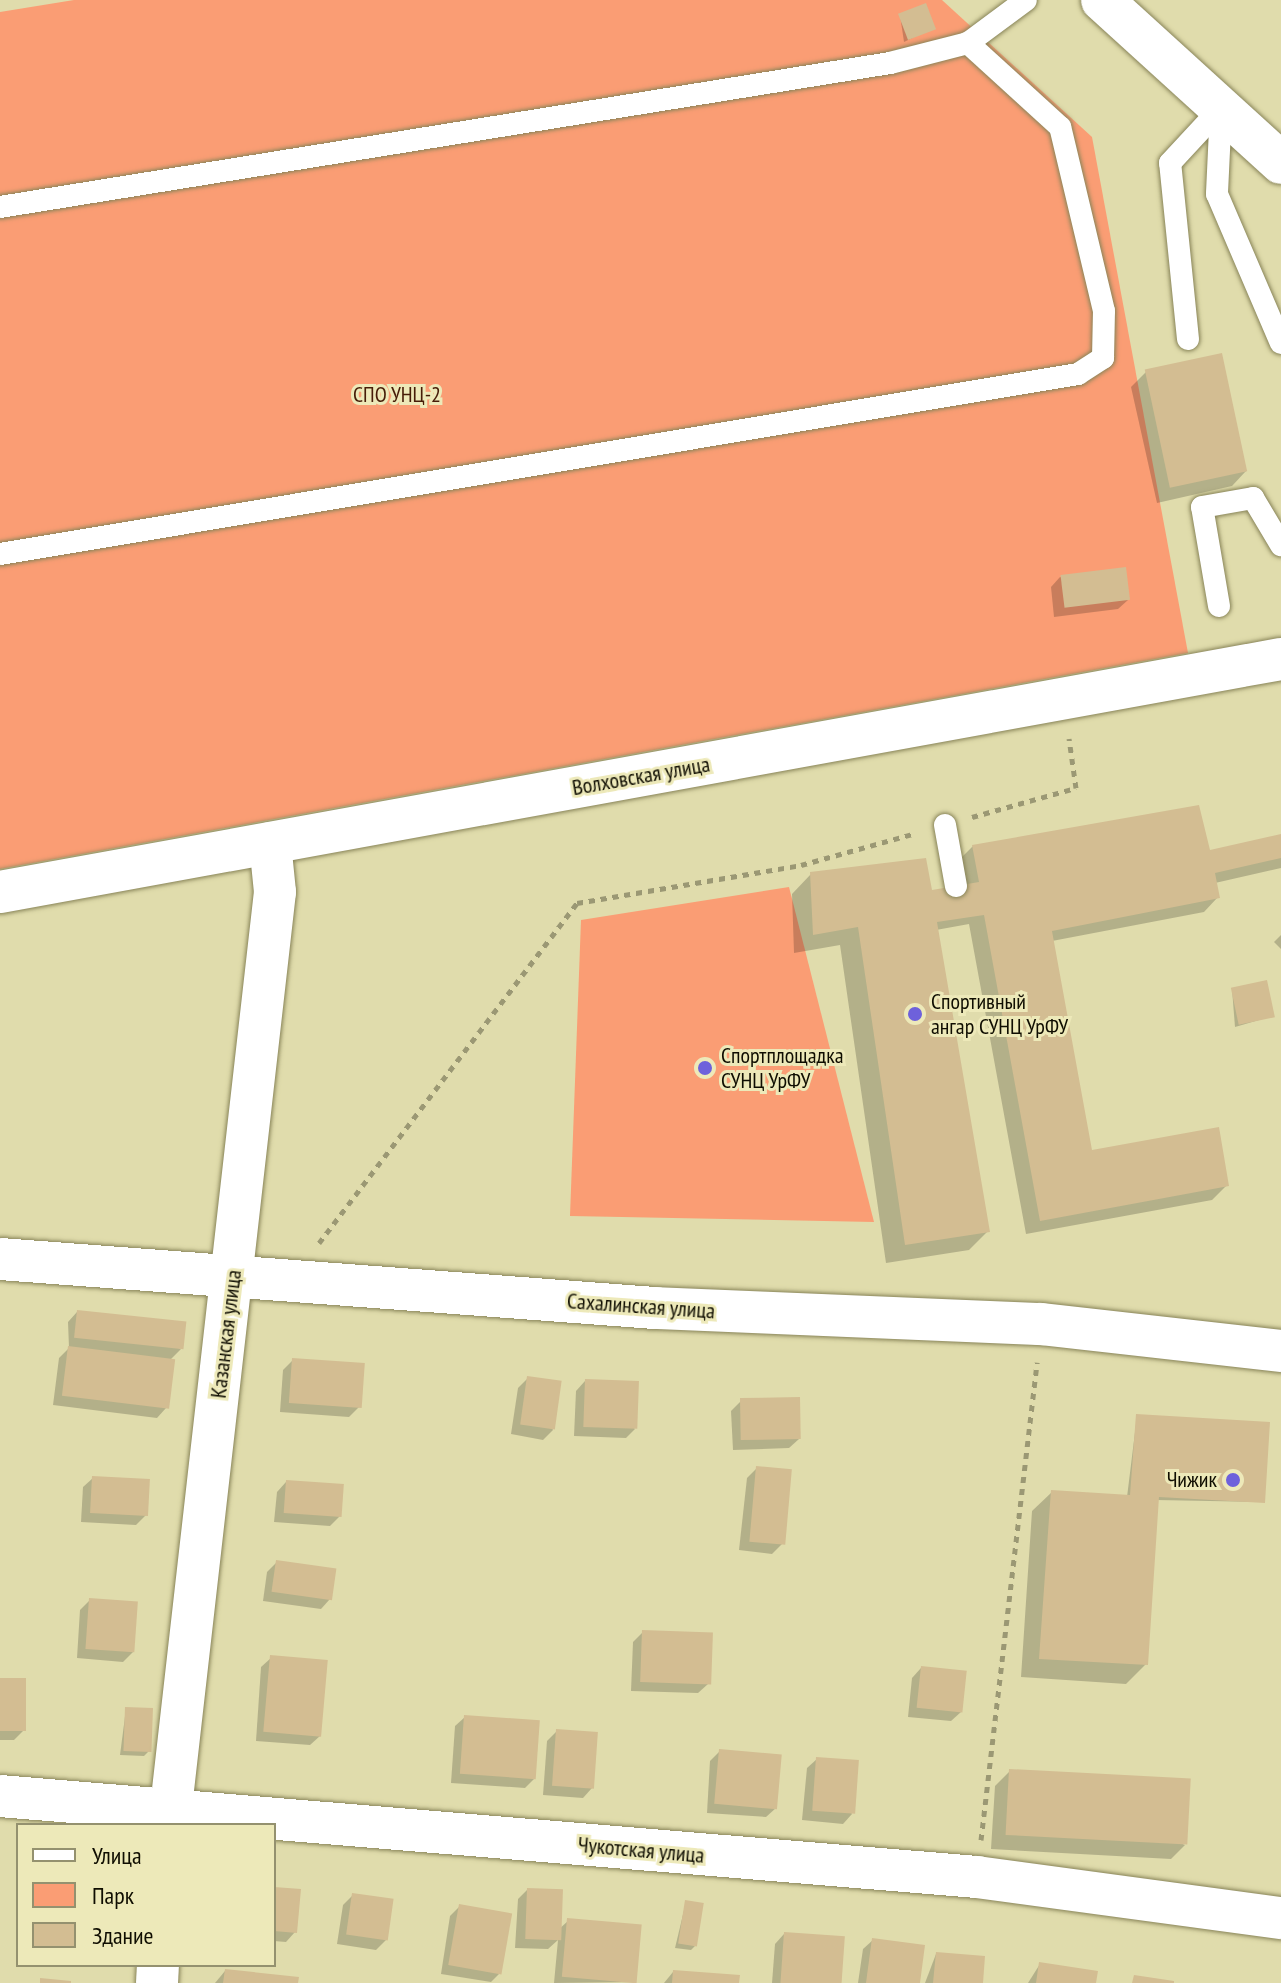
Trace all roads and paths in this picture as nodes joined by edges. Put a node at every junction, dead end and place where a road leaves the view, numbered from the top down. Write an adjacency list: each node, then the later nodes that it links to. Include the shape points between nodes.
1 (1026, 0): 3 (lane)
2 (1102, 0): 4 (street)
3 (968, 43): 6 (lane, via 716,93); 10 (lane, via 1060,127 1104,311 1103,358 1078,374)
4 (1221, 108): 5 (street); 7 (lane, via 1170,163); 8 (lane, via 1217,194)
5 (1281, 163)
6 (0, 207)
7 (1188, 339)
8 (1281, 343)
9 (1281, 545): 11 (lane, via 1253,498 1202,507)
10 (0, 554)
11 (1219, 606)
12 (1281, 659): 15 (street, Волховская улица)
13 (1066, 725): 14 (path, via 1076,788)
14 (945, 825): 16 (lane); 19 (path, via 801,865 577,903 320,1242)
15 (270, 843): 17 (street, Волховская улица); 20 (street, Казанская улица, via 275,892)
16 (956, 886)
17 (0, 892)
18 (0, 1259): 20 (street, Сахалинская улица)
19 (279, 1278): 20 (street, Сахалинская улица); 21 (street, Сахалинская улица, via 655,1308)
20 (233, 1279): 24 (street, Казанская улица)
21 (1041, 1324): 22 (street, Сахалинская улица); 27 (path)
22 (1281, 1351)
23 (0, 1796): 24 (street, Чукотская улица)
24 (169, 1819): 25 (street, Чукотская улица)
25 (225, 1823)
26 (276, 1827): 27 (street, Чукотская улица)
27 (977, 1877): 28 (street, Чукотская улица)
28 (1281, 1918)

